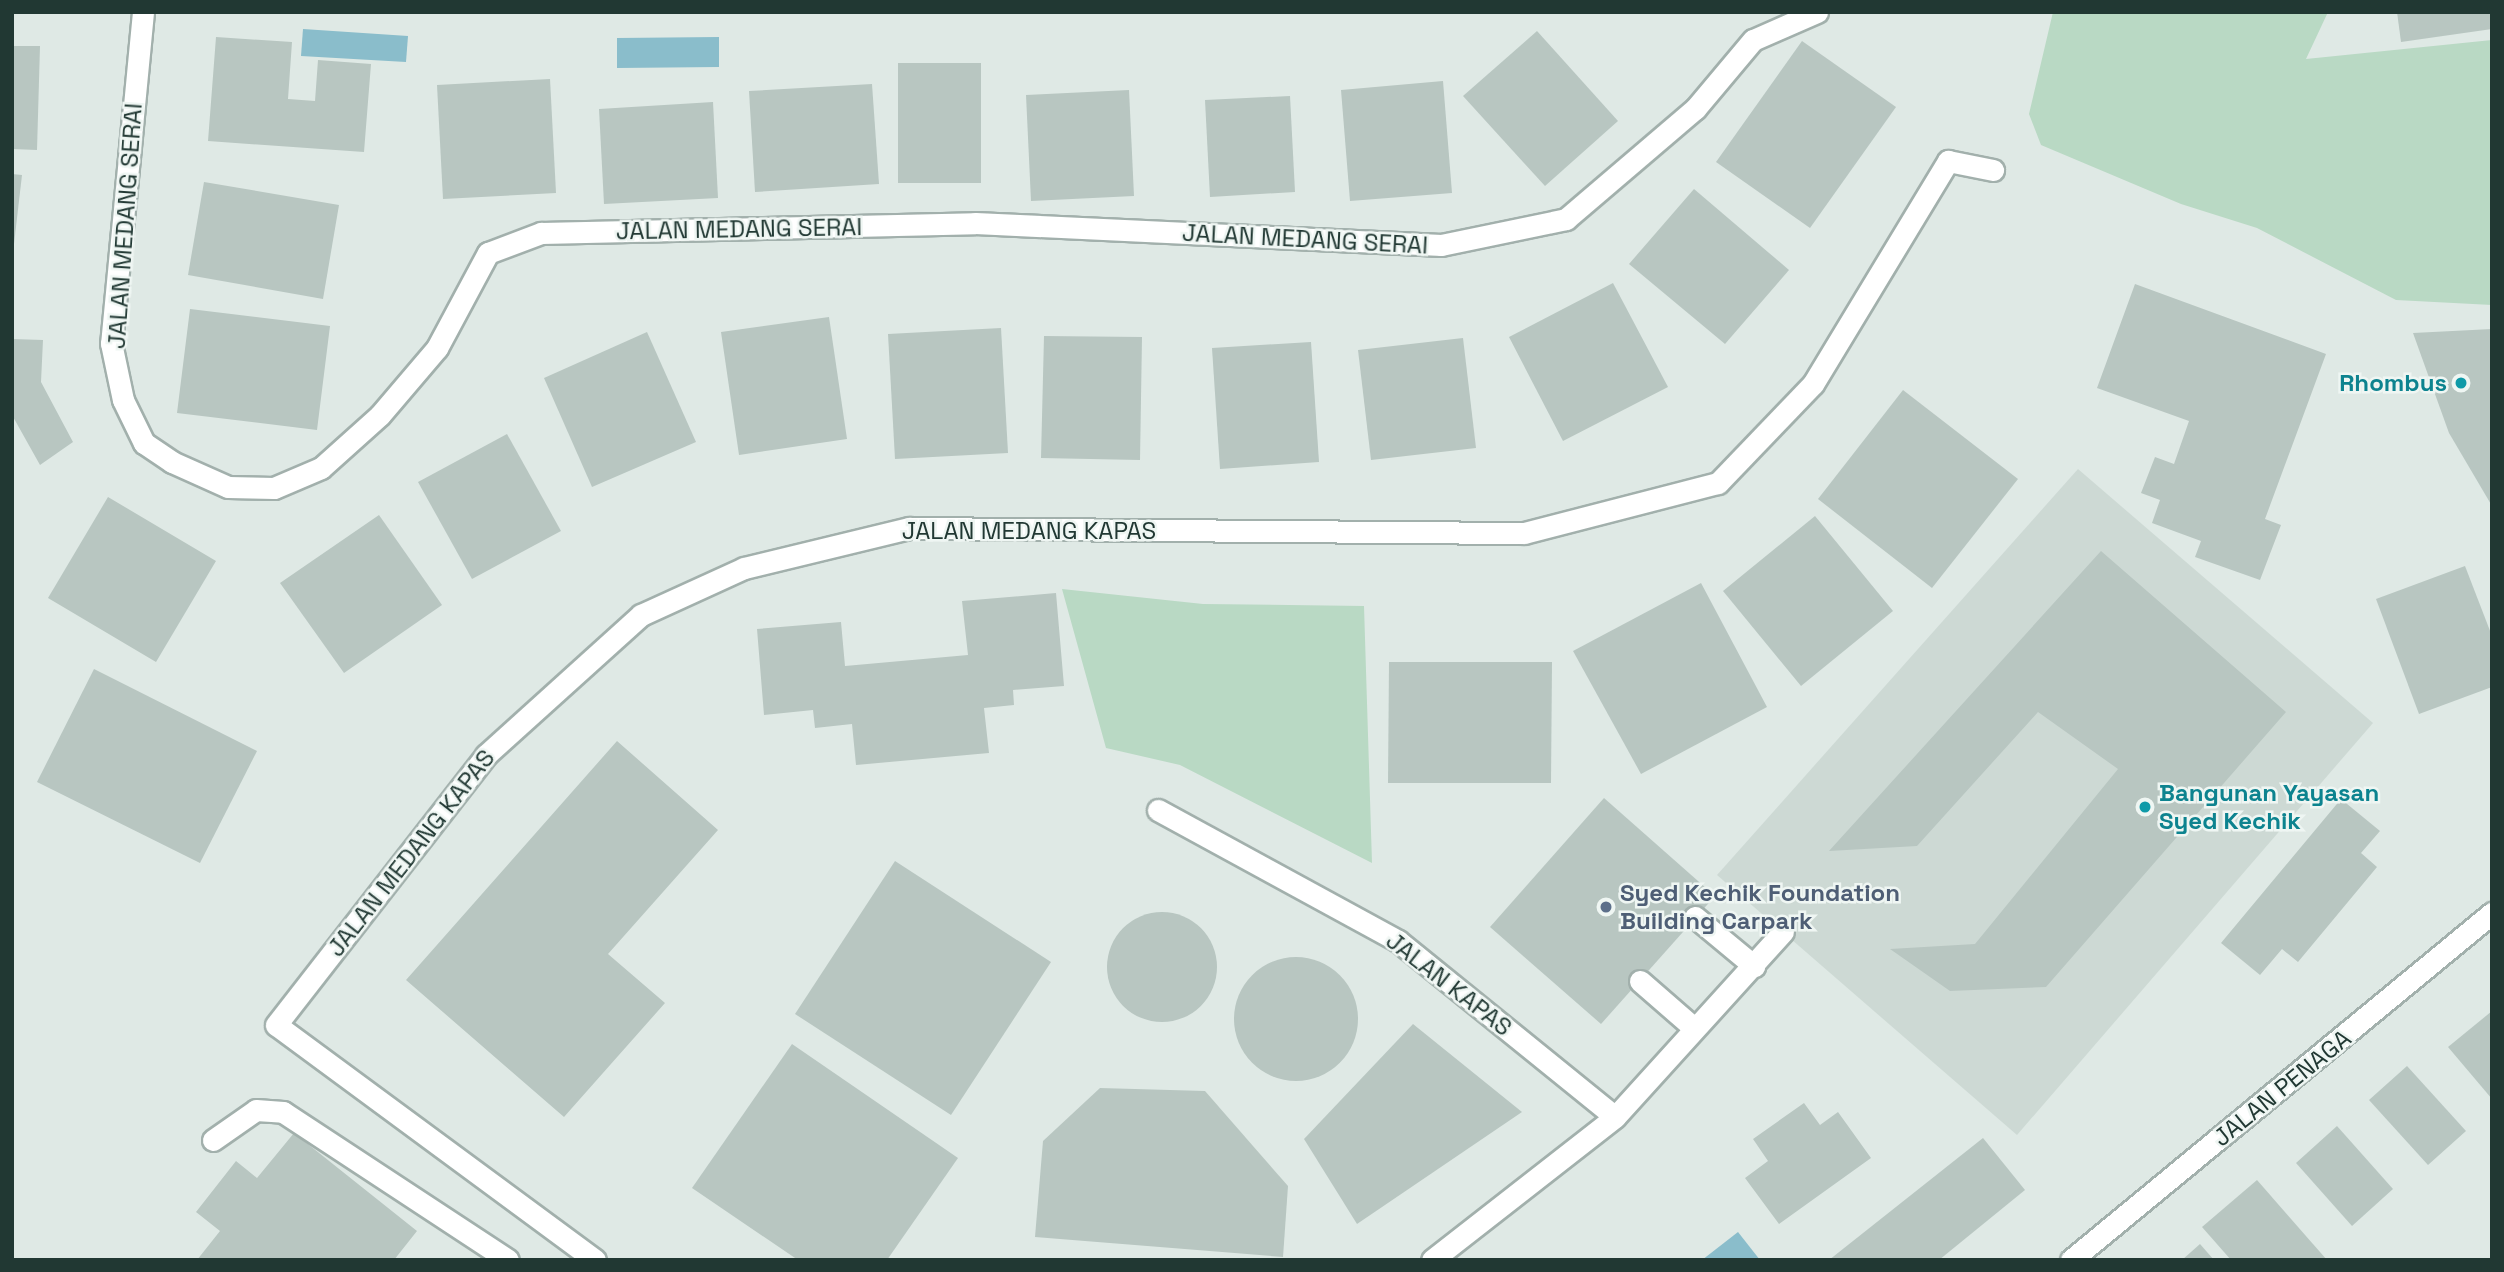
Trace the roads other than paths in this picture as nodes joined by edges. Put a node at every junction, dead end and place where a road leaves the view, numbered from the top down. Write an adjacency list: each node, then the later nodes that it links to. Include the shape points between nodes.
1 (143, 12): 2 (street, JALAN MEDANG SERAI, via 111,343 122,400 144,443 172,462 228,487 274,488 321,468 380,415 437,348 488,253 541,233 975,223 1441,245 1566,219 1695,109 1753,40)
2 (1817, 12)
3 (1993, 170): 14 (street, JALAN MEDANG KAPAS, via 1948,161 1813,384 1718,483 1524,533 909,528 744,568 641,615 486,755 276,1025)
4 (1158, 810): 11 (street, JALAN KAPAS, via 1398,941)
5 (2492, 913): 16 (street, JALAN PENAGA)
6 (1695, 917): 8 (street)
7 (1783, 932): 8 (street)
8 (1754, 966): 10 (street)
9 (1640, 981): 10 (street)
10 (1694, 1028): 11 (street)
11 (1615, 1117): 15 (street)
12 (213, 1140): 13 (street, via 256,1110 283,1112)
13 (508, 1260)
14 (595, 1260)
15 (1432, 1260)
16 (2071, 1260)

